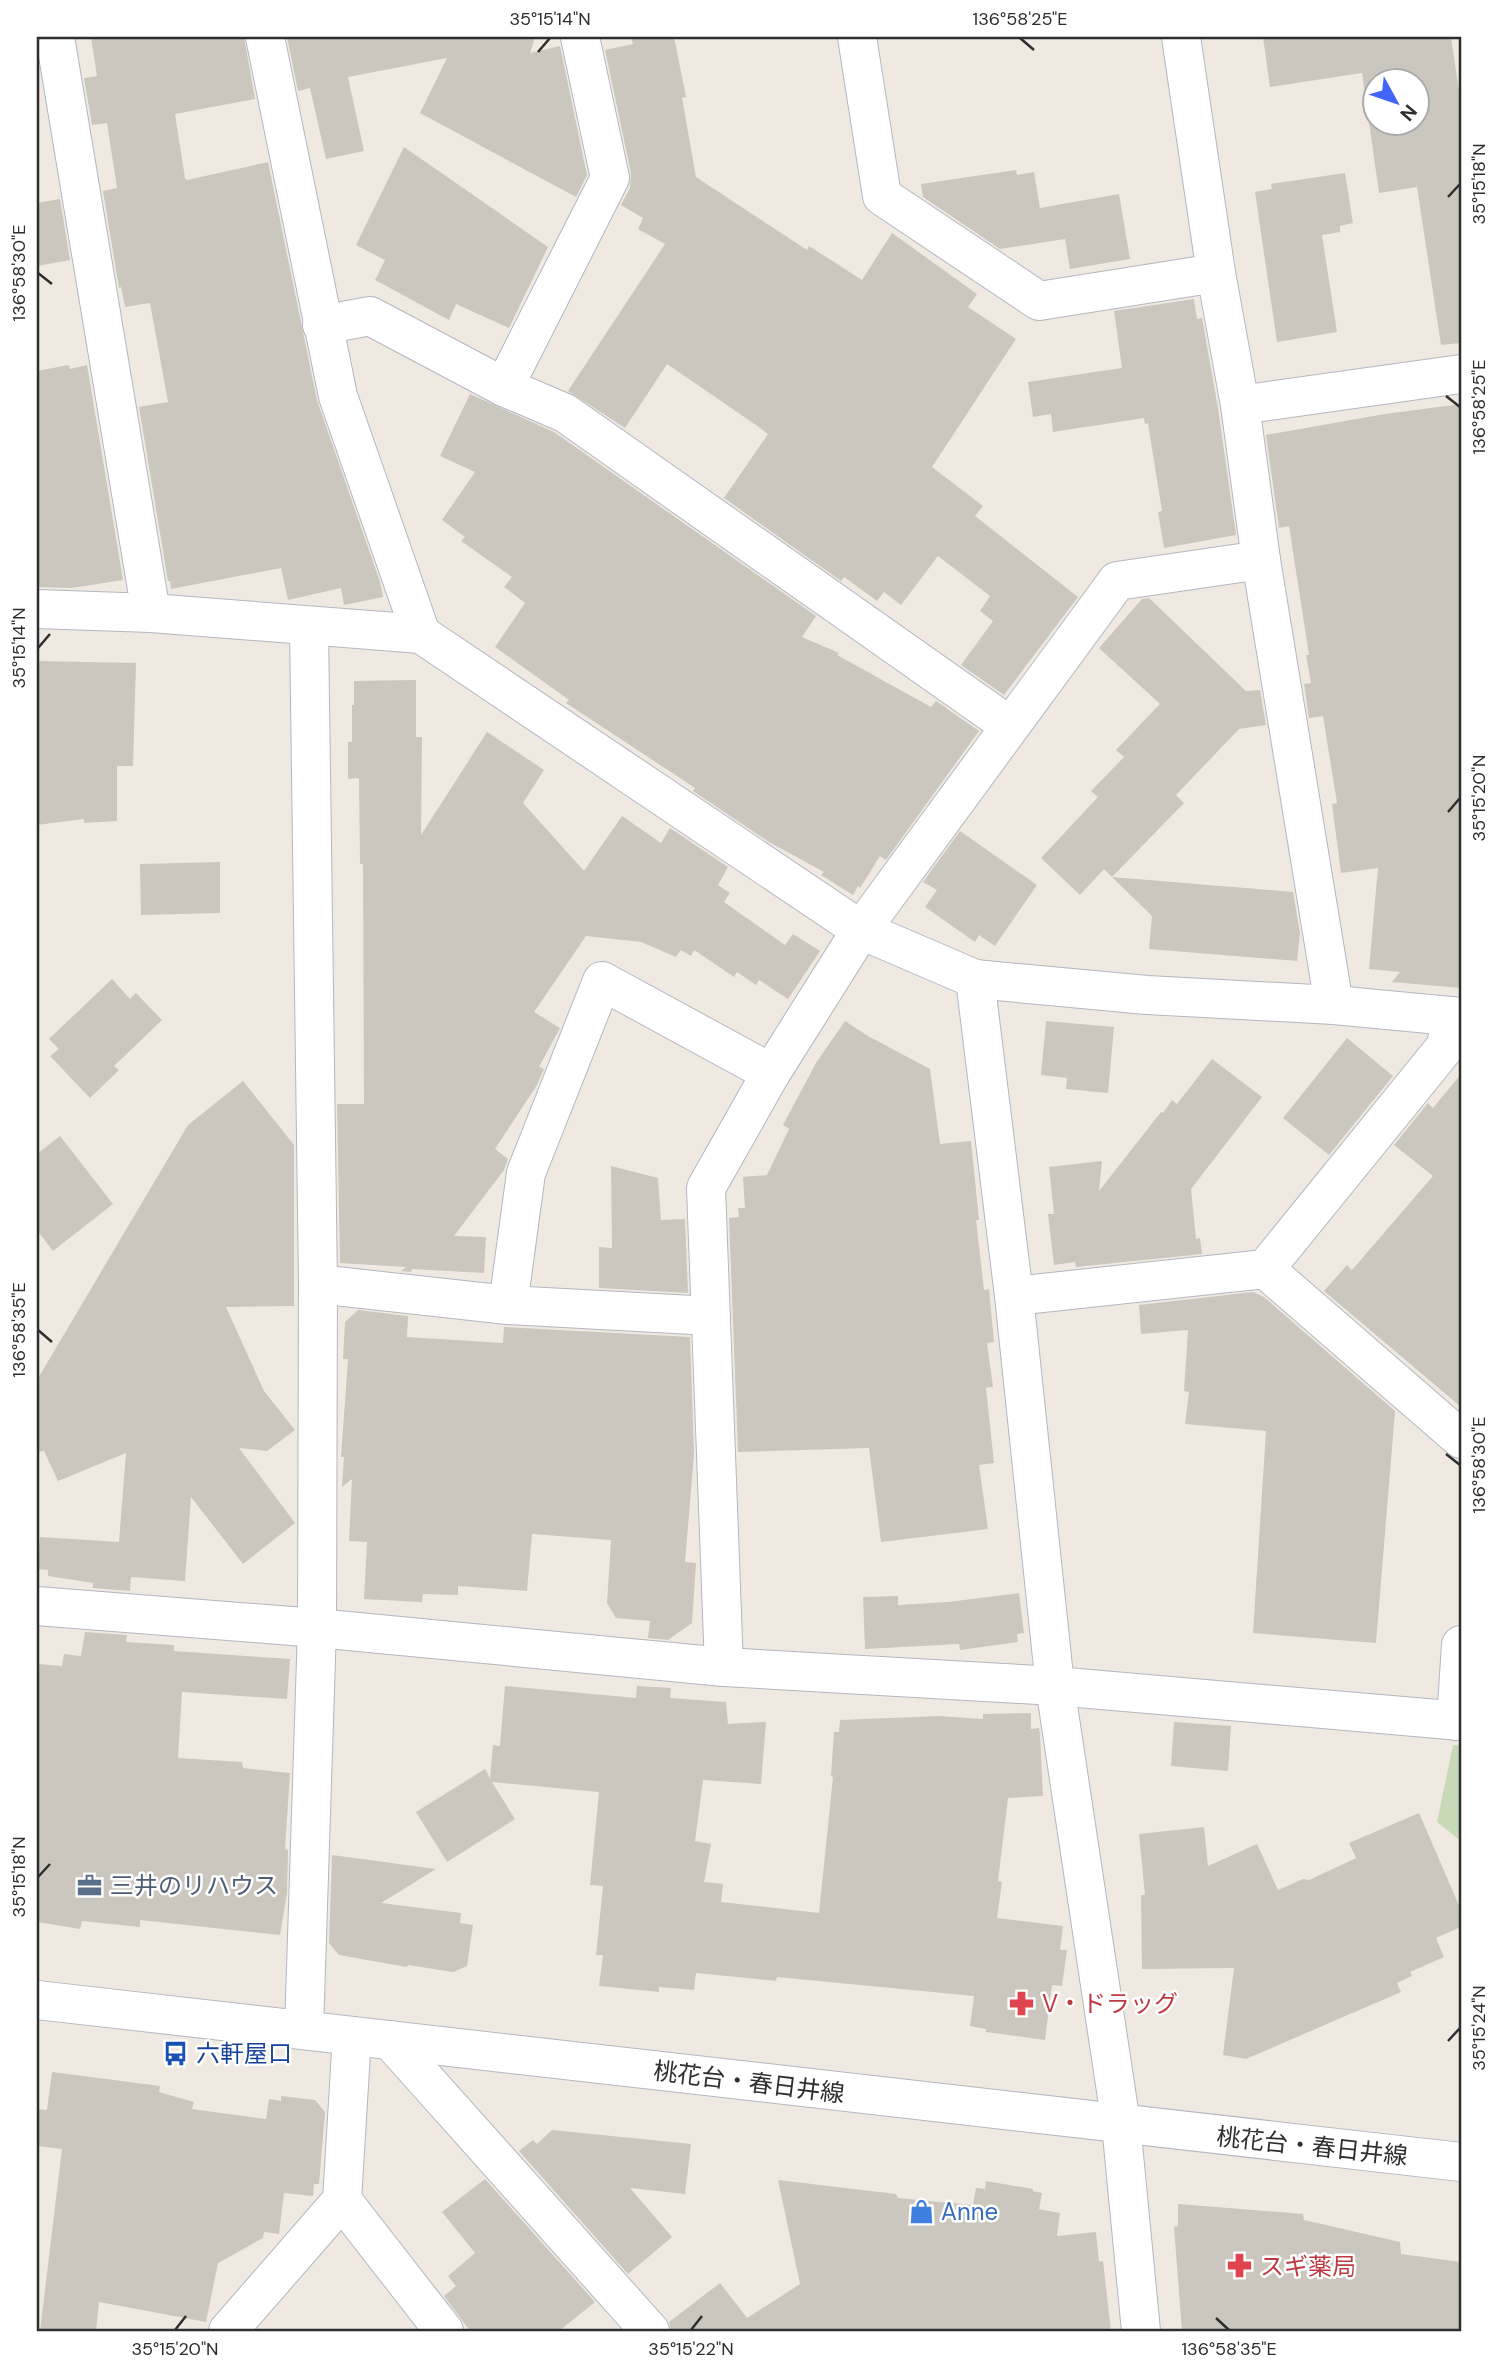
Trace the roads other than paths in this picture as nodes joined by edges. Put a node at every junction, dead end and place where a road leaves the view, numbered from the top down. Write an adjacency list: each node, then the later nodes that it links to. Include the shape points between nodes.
1 (55, 37): 13 (street)
2 (265, 37): 7 (street)
3 (580, 37): 9 (street, via 610,178)
4 (857, 37): 6 (street, via 882,196 1039,301)
5 (1181, 37): 6 (street)
6 (1216, 273): 10 (street)
7 (322, 325): 9 (street, via 370,316); 15 (street, via 338,396)
8 (1461, 374): 10 (street)
9 (504, 387): 16 (street, via 565,413)
10 (1240, 405): 11 (street)
11 (1261, 560): 16 (street, via 1117,581); 19 (street)
12 (37, 609): 13 (street)
13 (151, 613): 14 (street)
14 (309, 627): 15 (street); 23 (street)
15 (421, 634): 17 (street)
16 (1010, 726): 17 (street)
17 (862, 930): 18 (street); 21 (street)
18 (975, 979): 19 (street, via 1147,995); 24 (street)
19 (1334, 1005): 20 (street)
20 (1456, 1017): 22 (street, via 1446,1046)
21 (771, 1073): 25 (street, via 602,981 526,1173); 26 (street, via 706,1188)
22 (1265, 1269): 24 (street); 27 (street)
23 (318, 1284): 25 (street); 29 (street)
24 (1014, 1296): 32 (street)
25 (508, 1305): 26 (street)
26 (711, 1316): 31 (street)
27 (1461, 1439)
28 (37, 1606): 29 (street)
29 (317, 1628): 31 (street); 35 (street)
30 (1461, 1645): 33 (street)
31 (724, 1667): 32 (street)
32 (1055, 1686): 33 (street); 38 (street)
33 (1459, 1721)
34 (37, 2000): 35 (street, 桃花台・春日井線)
35 (304, 2030): 36 (street, 桃花台・春日井線)
36 (352, 2036): 37 (street, 桃花台・春日井線); 40 (street)
37 (390, 2040): 38 (street, 桃花台・春日井線); 43 (street)
38 (1121, 2124): 39 (street, 桃花台・春日井線); 44 (street)
39 (1461, 2162)
40 (342, 2200): 41 (street); 42 (street)
41 (228, 2331)
42 (444, 2331)
43 (650, 2331)
44 (1141, 2331)

